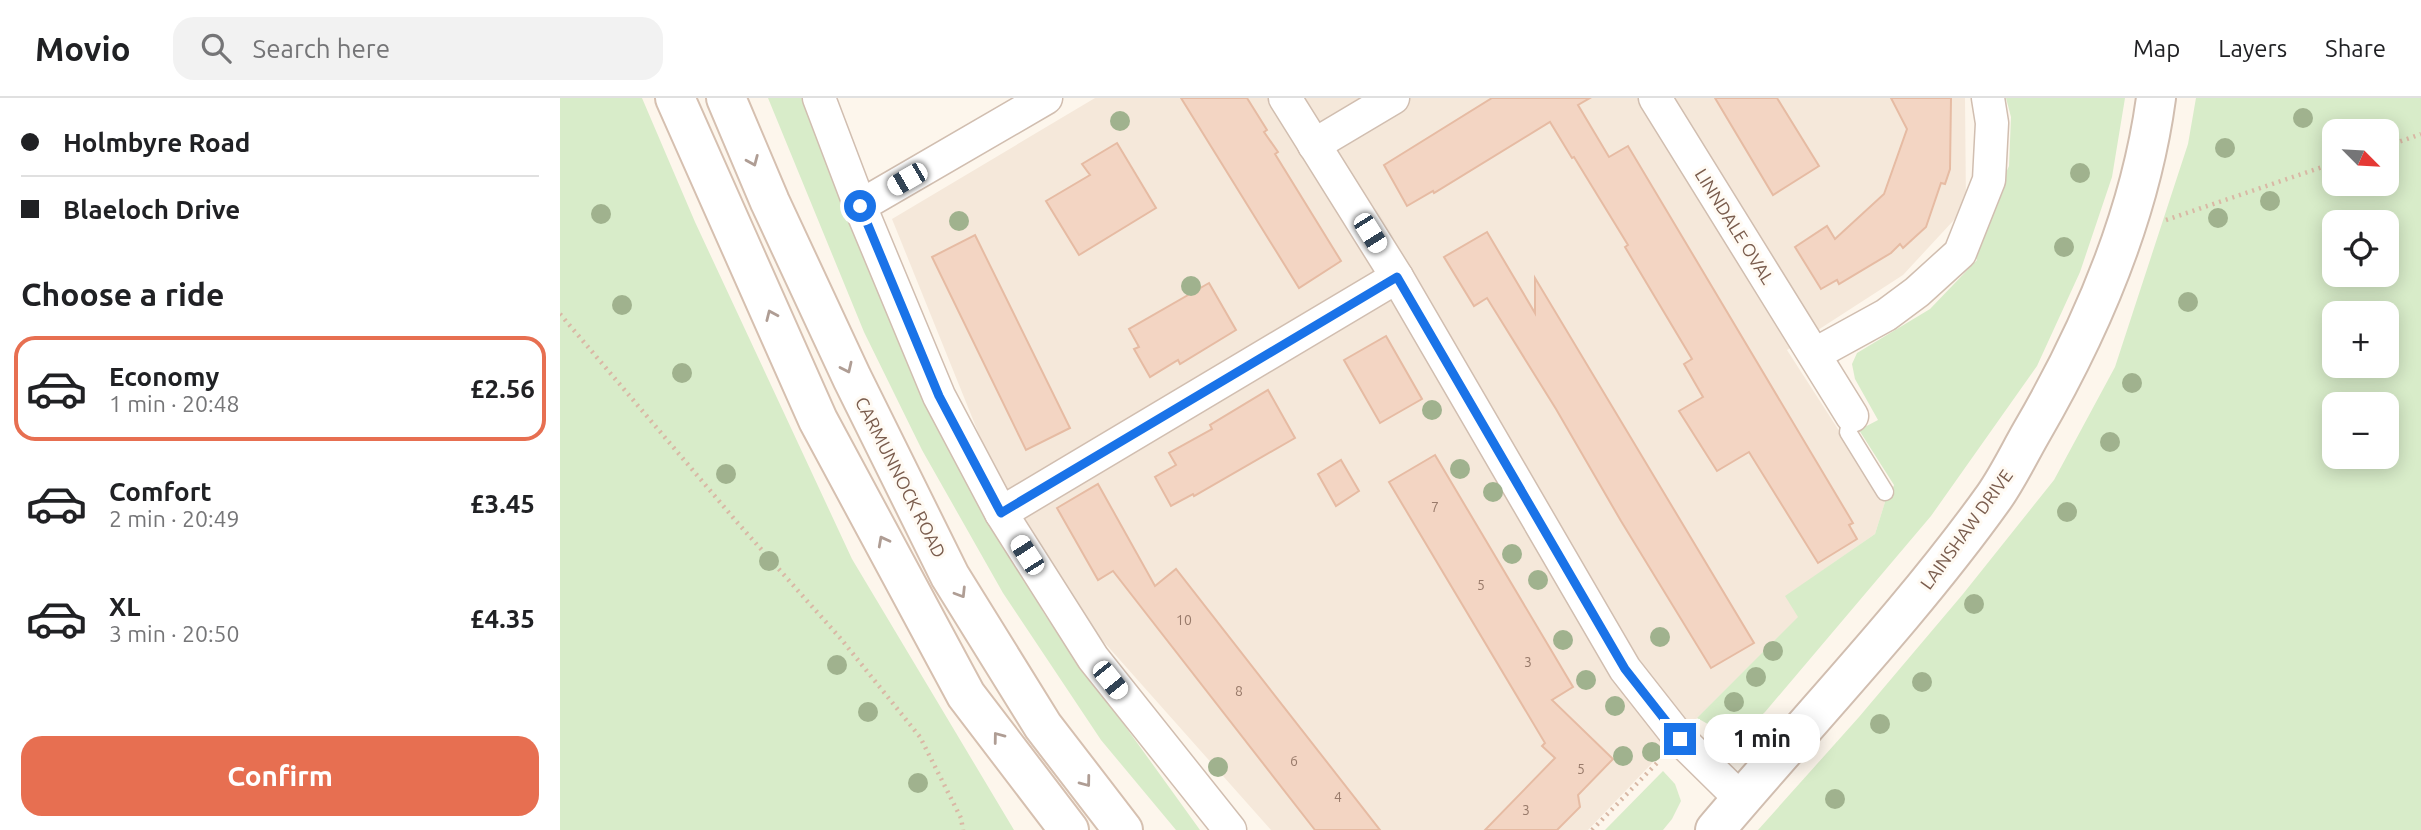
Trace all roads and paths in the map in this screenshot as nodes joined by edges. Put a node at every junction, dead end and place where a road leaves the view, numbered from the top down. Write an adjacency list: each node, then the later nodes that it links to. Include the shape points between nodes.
1 (675, 98): 25 (main road, one-way to 1, via 966,695 818,421)
2 (726, 98): 26 (main road, CARMUNNOCK ROAD, one-way to 26, via 852,378 950,576 1042,726)
3 (819, 98): 14 (street)
4 (1045, 98): 14 (street)
5 (1285, 98): 12 (street)
6 (1393, 98): 12 (street)
7 (1655, 98): 18 (street, LINNDALE OVAL)
8 (1988, 98): 18 (street, via 1992,123 1989,180 1959,253 1886,315)
9 (2157, 98): 15 (main road, LAINSHAW DRIVE)
10 (2421, 134): 11 (path)
11 (2399, 142)
12 (1314, 145): 16 (street)
13 (2322, 167): 15 (path)
14 (860, 206): 21 (street, via 939,396)
15 (2126, 234): 23 (main road, LAINSHAW DRIVE, via 2067,372 1995,496 1916,596)
16 (1397, 277): 21 (street); 22 (street, via 1625,669)
17 (560, 314): 24 (path, via 920,737)
18 (1815, 354): 19 (street, LINNDALE OVAL)
19 (1852, 416): 20 (lane, via 1848,432)
20 (1885, 492)
21 (1001, 513): 27 (street, via 1093,658)
22 (1680, 739): 23 (street); 28 (path)
23 (1741, 799): 29 (main road, LAINSHAW DRIVE)
24 (963, 830)
25 (1069, 830)
26 (1123, 830)
27 (1230, 830)
28 (1592, 830)
29 (1715, 830)

